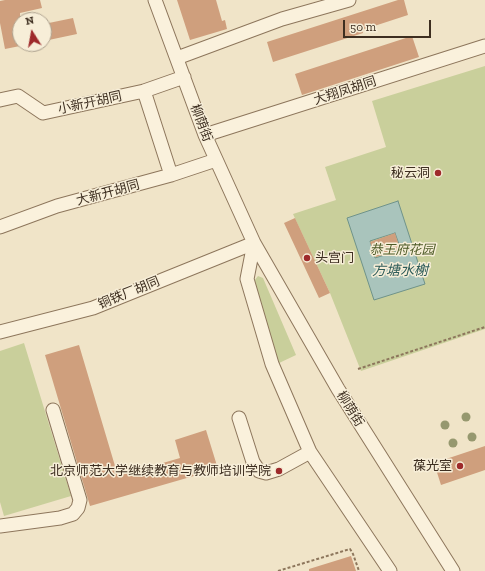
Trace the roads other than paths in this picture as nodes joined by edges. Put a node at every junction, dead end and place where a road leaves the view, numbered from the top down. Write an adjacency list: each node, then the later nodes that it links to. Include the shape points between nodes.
1 (155, 0): 4 (street, 柳荫街)
2 (349, 0): 4 (street, via 282,19)
3 (485, 46): 8 (street, 大翔凤胡同)
4 (177, 58): 5 (street, 柳荫街)
5 (184, 77): 6 (street, 小新开胡同); 8 (street, 柳荫街)
6 (144, 91): 7 (street, 小新开胡同, via 42,113 18,96); 10 (street)
7 (0, 100)
8 (205, 135): 9 (street, 柳荫街)
9 (216, 160): 10 (street, 大新开胡同); 12 (street, 柳荫街)
10 (171, 175): 11 (street, 大新开胡同, via 57,206)
11 (0, 227)
12 (254, 243): 13 (street, 铜铁厂胡同, via 93,308); 16 (street, via 247,279 272,364); 19 (street, 柳荫街, via 338,389)
13 (0, 332)
14 (53, 410): 17 (street, via 80,500 78,508 73,514 60,518)
15 (238, 418): 16 (street, via 253,462 259,471 266,473 279,469)
16 (310, 452): 18 (street)
17 (0, 526)
18 (390, 571)
19 (453, 571)

